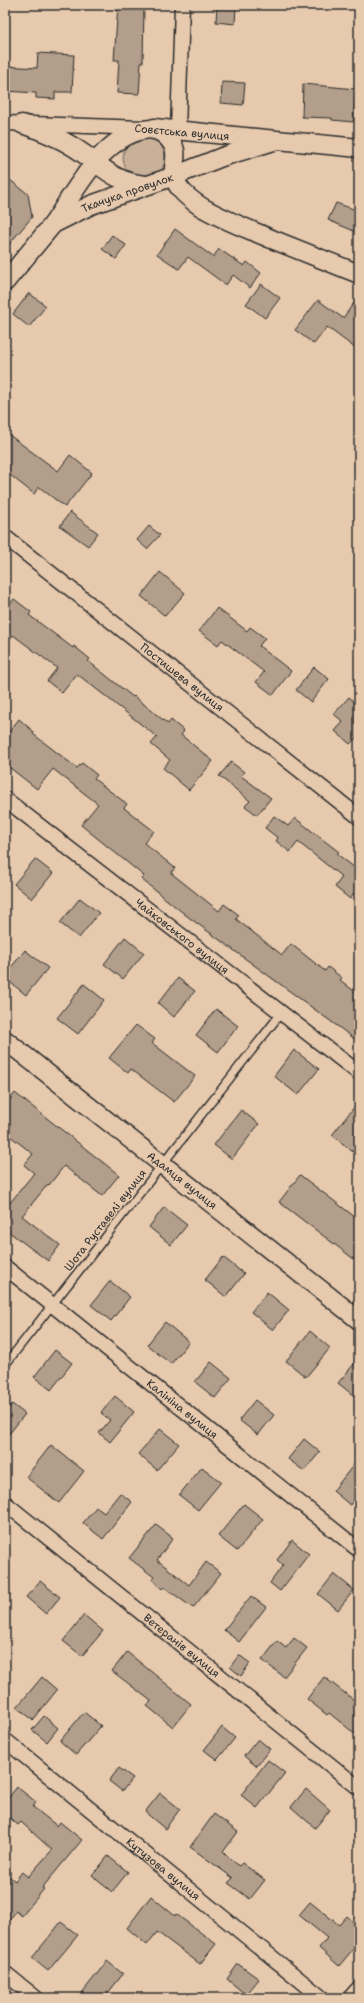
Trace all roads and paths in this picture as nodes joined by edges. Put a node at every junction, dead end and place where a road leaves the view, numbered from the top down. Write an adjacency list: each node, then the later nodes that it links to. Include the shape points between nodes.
1 (182, 5): 4 (street)
2 (14, 124): 3 (street, Совєтська вулиця); 7 (street, via 44,132 66,143)
3 (152, 128): 4 (street, Совєтська вулиця); 7 (street, via 135,131 121,138); 8 (street, via 166,135 174,146)
4 (178, 131): 5 (street, Совєтська вулиця)
5 (274, 141): 6 (street, Совєтська вулиця); 8 (street, Ткачука провулок, via 222,157)
6 (359, 148)
7 (95, 163): 9 (street, via 128,183); 10 (street)
8 (174, 176): 9 (street, Ткачука провулок); 11 (street, via 184,194 200,206 241,226)
9 (146, 185): 10 (street, Ткачука провулок, via 91,205)
10 (54, 224): 12 (street, Ткачука провулок)
11 (359, 274)
12 (5, 282)
13 (5, 537): 15 (street, Постишева вулиця)
14 (5, 799): 16 (street, Чайковського вулиця)
15 (359, 817)
16 (282, 1012): 18 (street, Чайковського вулиця); 19 (lane, Шота Руставелі вулиця)
17 (5, 1040): 19 (street, Адамця вулиця)
18 (359, 1073)
19 (162, 1165): 21 (lane, Шота Руставелі вулиця); 22 (street, Адамця вулиця)
20 (5, 1267): 21 (street, Калініна вулиця)
21 (53, 1306): 23 (lane, Шота Руставелі вулиця); 25 (street, Калініна вулиця)
22 (359, 1320)
23 (5, 1365)
24 (5, 1503): 27 (street, Ветеранів вулиця)
25 (359, 1550)
26 (5, 1740): 30 (street, Кутузова вулиця)
27 (359, 1788)
28 (5, 1973): 29 (street)
29 (36, 1998)
30 (322, 1998)

